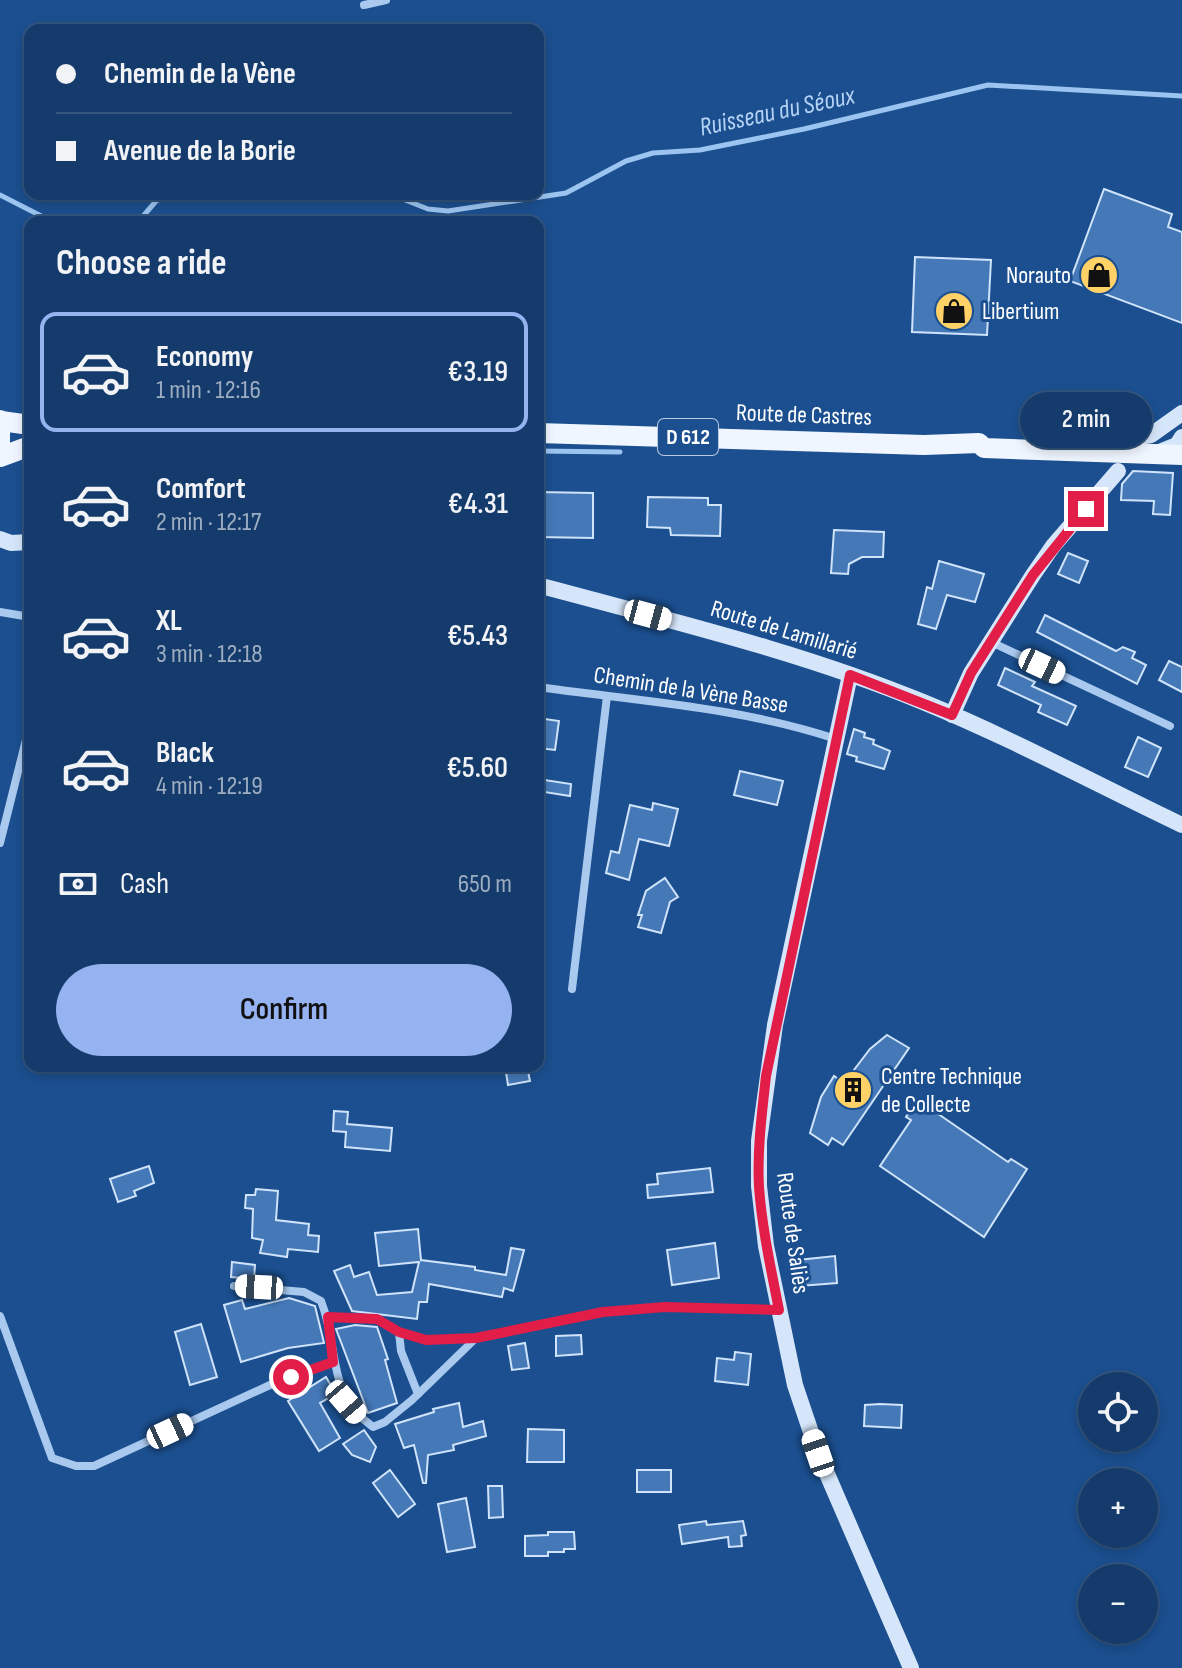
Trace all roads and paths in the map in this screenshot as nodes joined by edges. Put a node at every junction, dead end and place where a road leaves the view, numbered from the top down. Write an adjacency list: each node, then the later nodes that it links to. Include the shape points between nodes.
1 (386, 0): 2 (street)
2 (364, 5)
3 (1182, 413): 9 (street, via 1151,435)
4 (0, 420): 5 (main road); 11 (main road)
5 (24, 424)
6 (544, 433): 9 (main road, Route de Castres / D 612, via 979,443 984,448)
7 (1182, 437): 10 (street)
8 (24, 448): 11 (main road)
9 (1044, 451): 10 (main road, Route de Castres / D 612)
10 (1156, 454): 12 (main road, Route de Castres / D 612)
11 (0, 455)
12 (1182, 455)
13 (1118, 471): 19 (street, via 1053,546)
14 (0, 539): 15 (street)
15 (24, 542)
16 (544, 587): 20 (street, Route de Lamillarié)
17 (0, 612): 18 (street)
18 (24, 616)
19 (991, 642): 23 (street); 24 (street)
20 (850, 675): 23 (street, Route de Lamillarié); 25 (street, Route de Saliès)
21 (544, 688): 22 (street, Chemin de la Vène Basse)
22 (607, 696): 25 (street, Chemin de la Vène Basse, via 740,714); 29 (street)
23 (952, 715): 27 (street, Route de Lamillarié)
24 (1170, 726)
25 (836, 739): 31 (street, Route de Saliès, via 775,1025 759,1141 766,1246)
26 (24, 748): 28 (street)
27 (1182, 825)
28 (0, 843)
29 (572, 989)
30 (234, 1286): 33 (street, via 304,1292 321,1301)
31 (779, 1310): 35 (street, via 665,1307 603,1312); 38 (street, Route de Saliès, via 795,1385 818,1453)
32 (0, 1316): 36 (street, via 52,1458 76,1466 94,1466 270,1385)
33 (328, 1317): 34 (street, via 377,1319); 36 (street)
34 (399, 1332): 35 (street, via 426,1340); 37 (street)
35 (476, 1338): 37 (street)
36 (333, 1362): 37 (street, via 346,1402 373,1427)
37 (418, 1394)
38 (911, 1668)

